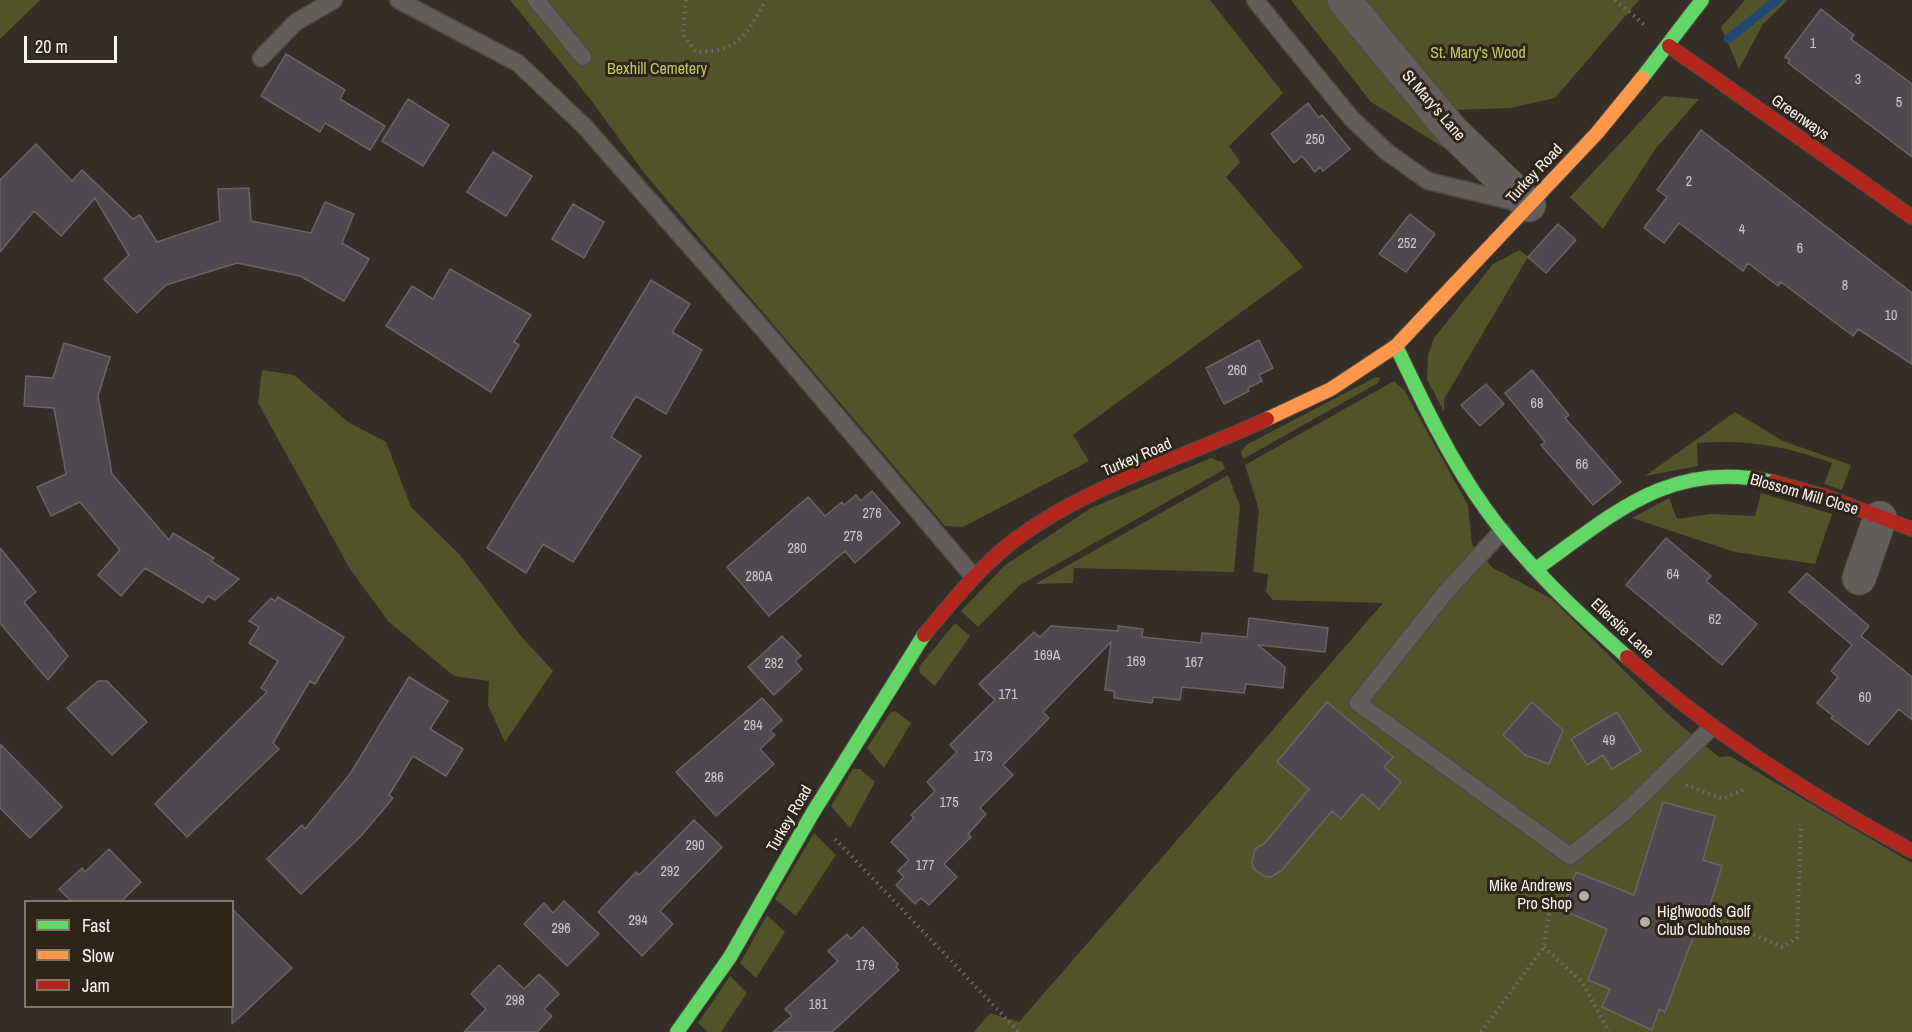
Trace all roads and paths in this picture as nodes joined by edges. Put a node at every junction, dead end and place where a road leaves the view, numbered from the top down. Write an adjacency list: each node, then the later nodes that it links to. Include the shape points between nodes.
1 (333, 0): 12 (lane, via 296,22)
2 (398, 0): 20 (lane, via 518,63 585,127 764,329)
3 (536, 0): 11 (lane)
4 (686, 0): 5 (path, via 683,35 696,52 719,52 748,33)
5 (766, 0)
6 (1255, 0): 13 (lane, via 1351,118 1387,152 1428,181)
7 (1344, 0): 13 (street, St Mary's Lane, via 1452,130)
8 (1615, 0): 10 (path)
9 (1701, 0): 10 (street, Turkey Road)
10 (1669, 46): 13 (street, Turkey Road, via 1597,133); 14 (street, Greenways)
11 (583, 57)
12 (261, 58)
13 (1529, 206): 15 (street, Turkey Road)
14 (1912, 217)
15 (1396, 346): 18 (street, Ellerslie Lane, via 1435,426); 20 (street, Turkey Road, via 1331,390 1083,498 1016,539)
16 (1881, 518): 17 (street, Blossom Mill Close); 19 (street, Blossom Mill Close, via 1754,478 1713,477 1670,484 1639,500); 21 (street, Blossom Mill Close)
17 (1912, 529)
18 (1502, 531): 19 (street, Ellerslie Lane); 28 (lane, via 1445,592 1358,703)
19 (1536, 569): 22 (street, Ellerslie Lane, via 1612,646)
20 (972, 576): 25 (street, Turkey Road, via 916,645)
21 (1859, 578)
22 (1712, 727): 23 (lane); 27 (street, Ellerslie Lane, via 1810,792)
23 (1662, 776): 24 (path, via 1723,799); 28 (lane)
24 (1747, 788)
25 (812, 814): 31 (street, Turkey Road, via 730,957); 32 (path)
26 (1801, 817): 29 (path, via 1797,938 1782,947)
27 (1912, 851)
28 (1570, 856): 30 (path, via 1552,893)
29 (1688, 905)
30 (1544, 947): 33 (path); 34 (path, via 1582,982)
31 (677, 1032)
32 (1019, 1032)
33 (1481, 1032)
34 (1609, 1032)

